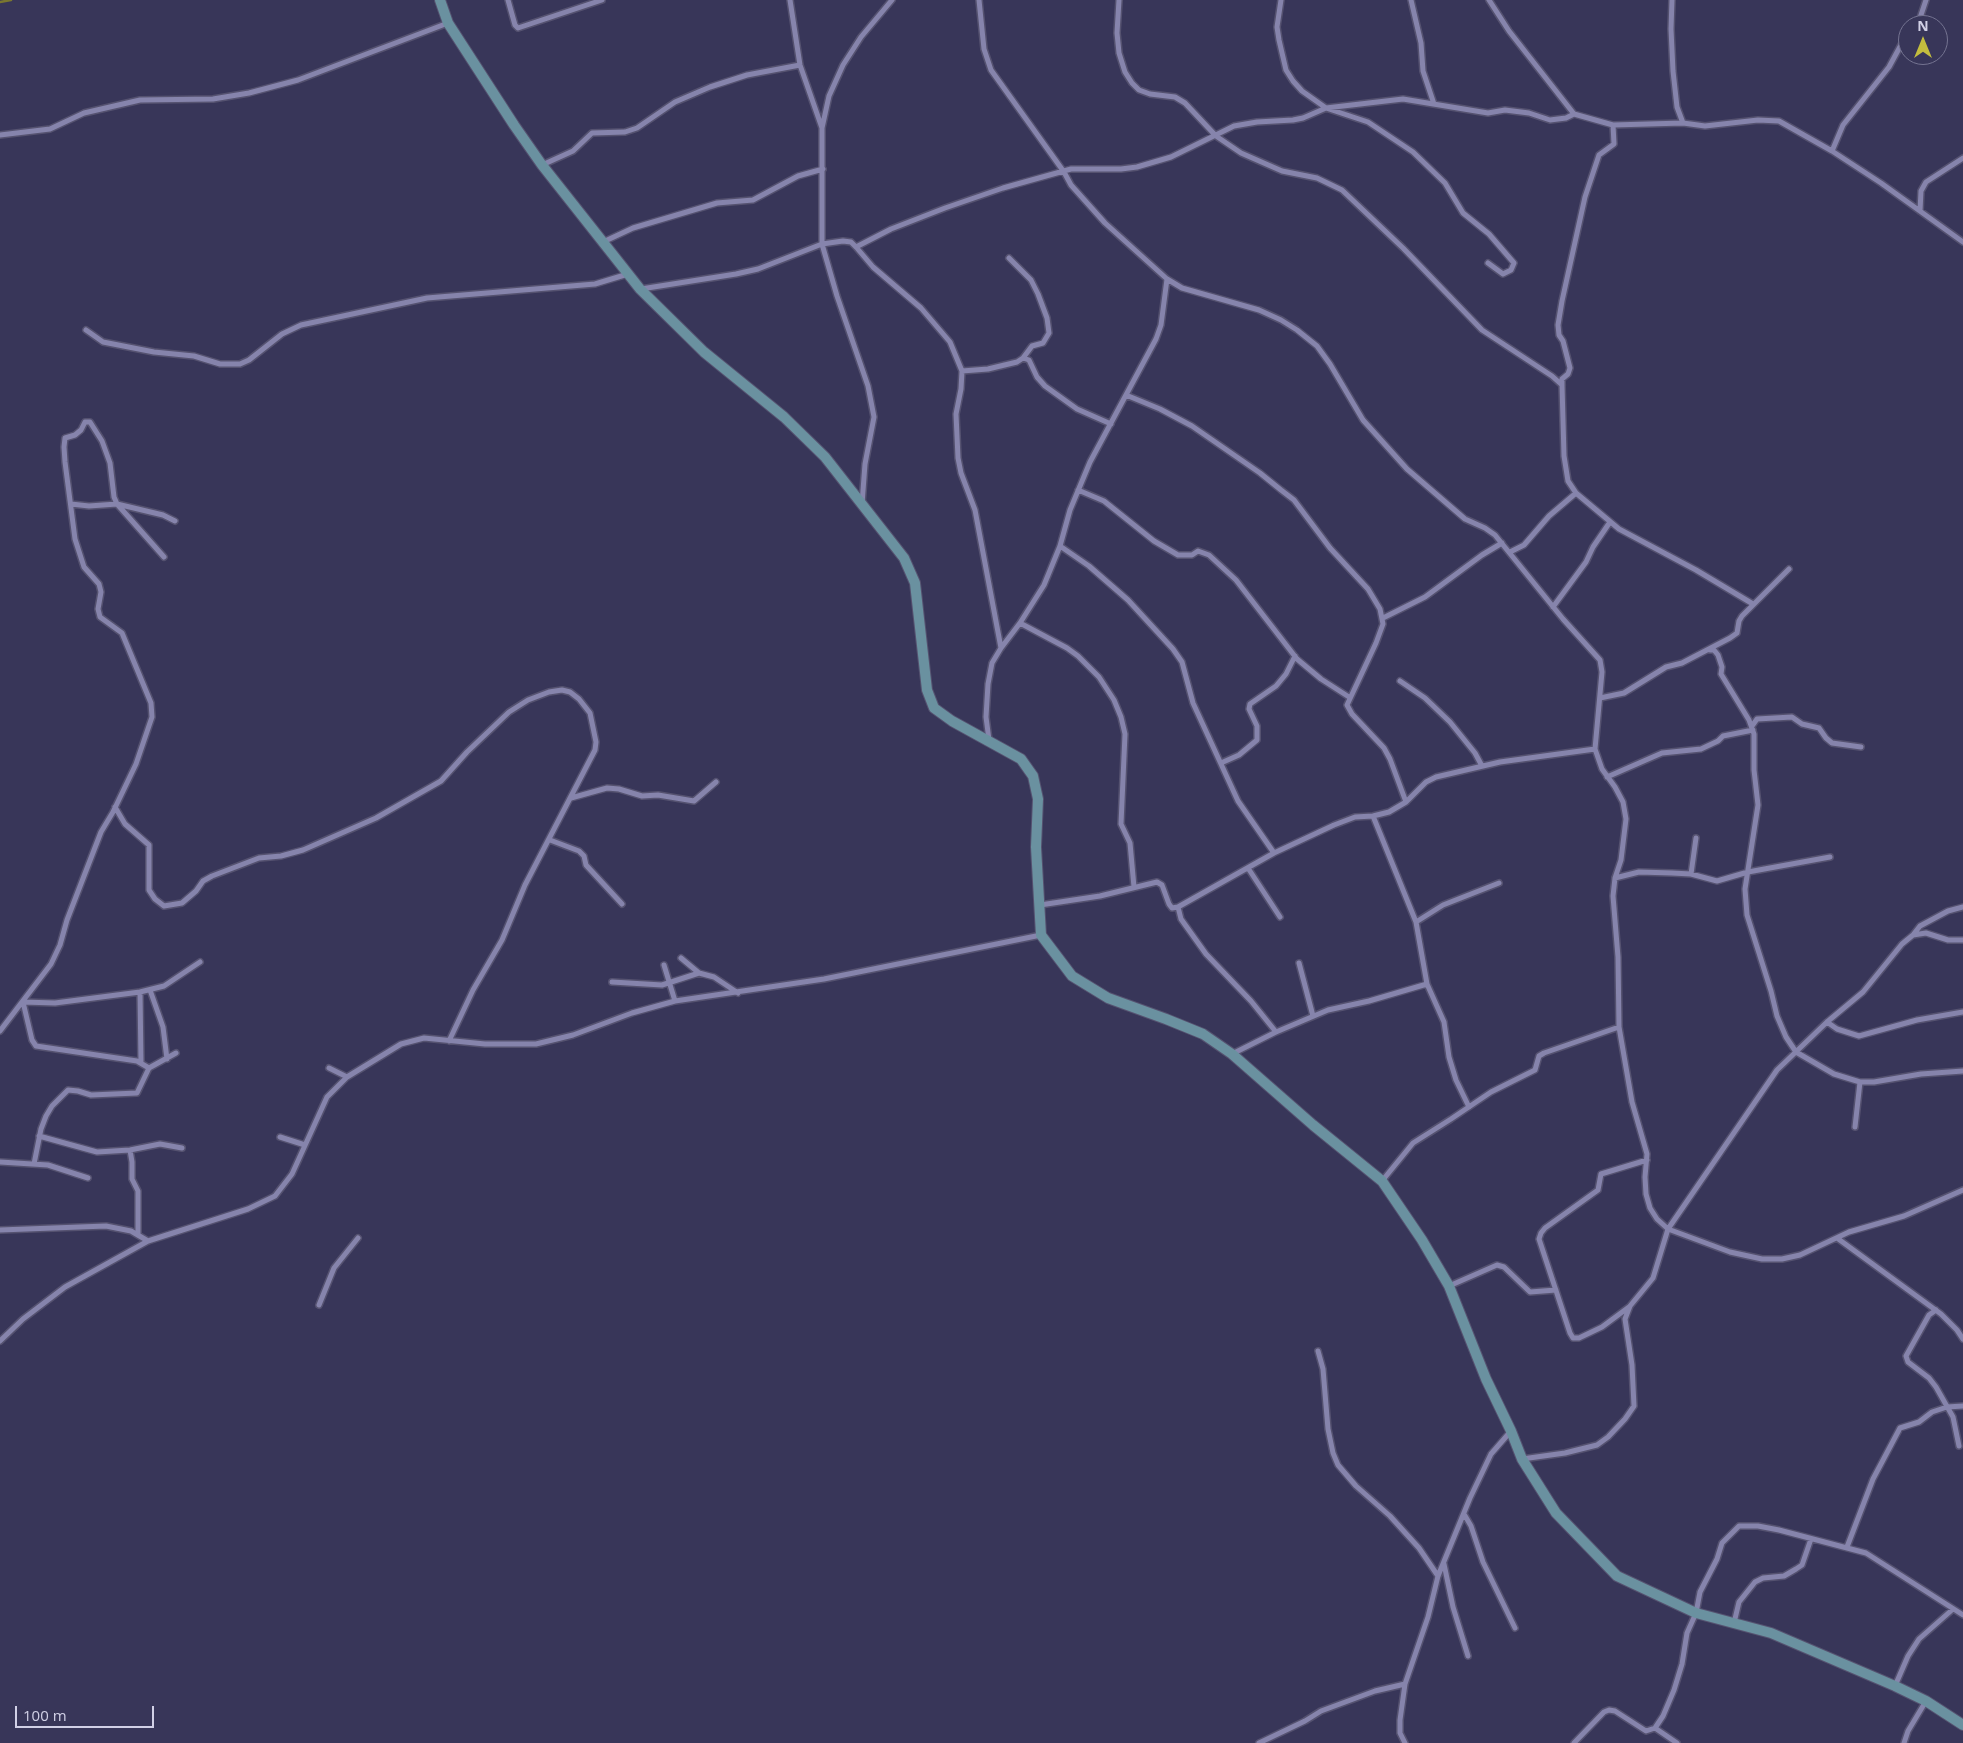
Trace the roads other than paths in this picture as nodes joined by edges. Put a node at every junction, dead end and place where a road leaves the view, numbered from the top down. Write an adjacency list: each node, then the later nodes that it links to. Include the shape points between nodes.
1 (440, 0): 14 (main road)
2 (508, 0): 3 (street, via 518,28)
3 (602, 0)
4 (790, 0): 16 (street)
5 (892, 0): 22 (street, via 842,65 828,96)
6 (979, 0): 29 (street, via 984,49 991,70)
7 (1119, 0): 24 (street, via 1119,53 1132,83 1139,90 1175,97 1185,103)
8 (1281, 0): 18 (street, via 1277,27 1286,70 1302,91)
9 (1411, 0): 17 (street, via 1421,43 1423,71)
10 (1489, 0): 19 (street)
11 (1672, 0): 20 (street, via 1673,71 1677,107)
12 (1926, 0): 13 (street)
13 (1921, 15)
14 (448, 22): 23 (street, via 298,80 249,93 213,99 140,100 84,113 50,129); 27 (main road)
15 (1898, 50): 25 (street, via 1889,67 1843,125)
16 (800, 65): 22 (street); 27 (street, via 747,75 710,87 675,102 637,128 625,132 592,133 573,151)
17 (1434, 104): 18 (street, via 1403,99); 19 (street, via 1488,113 1504,110 1529,112 1550,120)
18 (1326, 108): 24 (street, via 1293,120 1234,126); 36 (street, via 1368,122 1413,152 1445,183 1462,213 1488,234 1514,263 1504,274)
19 (1574, 114): 21 (street)
20 (1683, 123): 21 (street); 25 (street, via 1704,126 1779,121)
21 (1613, 125): 43 (street, via 1614,144 1599,155 1591,177 1562,301 1559,335 1570,368 1562,379)
22 (822, 128): 28 (street)
23 (0, 135)
24 (1216, 136): 29 (street, via 1171,157 1137,167 1078,168); 43 (street, via 1241,153 1274,168 1317,178 1342,190 1482,330)
25 (1832, 151): 30 (street)
26 (1963, 158): 30 (street, via 1926,182 1921,191)
27 (542, 165): 31 (main road)
28 (823, 169): 31 (street, via 798,176 753,200 717,203 633,228); 33 (street)
29 (1064, 172): 34 (street, via 945,208); 38 (street, via 1071,185 1105,223)
30 (1920, 211): 32 (street)
31 (602, 242): 37 (main road)
32 (1963, 242)
33 (822, 244): 34 (street, via 842,241); 39 (street, via 736,274); 50 (street, via 868,386 874,417)
34 (856, 246): 42 (street, via 873,267 939,328 950,342)
35 (1009, 258): 41 (street, via 1030,280 1048,318 1046,339 1032,346)
36 (1488, 263)
37 (628, 274): 39 (main road); 40 (street, via 595,284 427,298 308,324 290,329 240,364 220,364 194,356 103,342)
38 (1167, 279): 44 (street, via 1161,325); 53 (street, via 1196,293 1258,310 1297,330 1317,346 1363,420 1407,469)
39 (640, 289): 50 (main road, via 704,352 784,417 826,457)
40 (86, 330)
41 (1023, 358): 42 (street, via 988,369); 45 (street, via 1029,360 1037,377 1051,390 1077,409)
42 (962, 371): 62 (street, via 956,414 958,458 975,510)
43 (1562, 385): 47 (street, via 1564,456 1568,481)
44 (1126, 395): 45 (street); 60 (street, via 1192,426 1260,472 1294,500 1330,548 1368,589)
45 (1111, 424): 46 (street)
46 (1078, 490): 54 (street); 64 (street, via 1104,501 1154,541 1178,555 1192,555 1198,551 1209,555 1236,580)
47 (1576, 493): 52 (street); 55 (street, via 1549,516 1524,545)
48 (71, 504): 49 (street); 49 (street, via 65,438 75,435 85,422 90,422 110,463); 78 (street, via 79,555 84,567 99,584 100,617 122,633 152,710 136,764)
49 (117, 504): 51 (street); 56 (street)
50 (862, 504): 69 (main road, via 904,558 915,583 927,690 934,708)
51 (175, 521)
52 (1610, 522): 58 (street); 59 (street)
53 (1502, 543): 55 (street); 60 (street, via 1426,597)
54 (1060, 546): 61 (street, via 1044,585); 72 (street, via 1128,600 1173,649 1182,662 1193,703)
55 (1510, 552): 59 (street)
56 (164, 557)
57 (1789, 569): 58 (street)
58 (1752, 604): 63 (street, via 1740,619 1737,633)
59 (1553, 607): 67 (street, via 1600,660)
60 (1383, 618): 66 (street, via 1376,643)
61 (1020, 623): 62 (street); 89 (street, via 1078,656 1099,677 1114,700 1125,734 1121,824 1130,843)
62 (1000, 648): 69 (street, via 992,663 988,684 986,717)
63 (1710, 650): 67 (street, via 1666,667 1624,693); 68 (street, via 1718,655 1722,674)
64 (1295, 656): 66 (street, via 1321,679); 72 (street, via 1276,686 1250,704 1257,726 1257,740 1239,755)
65 (1400, 681): 73 (street, via 1425,698 1450,722)
66 (1349, 697): 77 (street, via 1348,708 1390,758)
67 (1600, 698): 71 (street)
68 (1752, 728): 70 (street, via 1757,719 1792,717 1802,724 1819,728 1832,743); 74 (street, via 1724,736 1701,749 1662,753); 85 (street, via 1758,805)
69 (990, 741): 91 (main road, via 1021,760 1033,776 1038,799)
70 (1861, 747)
71 (1595, 749): 73 (street); 74 (street)
72 (1222, 763): 82 (street, via 1238,801)
73 (1482, 766): 77 (street, via 1436,777 1426,782)
74 (1607, 777): 87 (street, via 1623,802 1626,819 1621,860)
75 (716, 782): 76 (street, via 694,801 658,795 642,796 613,788)
76 (571, 798): 78 (street, via 596,750 596,742 590,713 579,699 562,690 528,700 509,712 441,781 376,818 318,844 281,856 259,858 212,876 182,903 164,906 155,899 150,890 148,846 125,824); 81 (street)
77 (1406, 802): 79 (street, via 1389,812)
78 (116, 808): 110 (street, via 101,832 51,964)
79 (1373, 816): 82 (street, via 1355,817); 95 (street)
80 (1696, 838): 86 (street)
81 (550, 840): 90 (street, via 580,851 586,865); 118 (street)
82 (1274, 853): 84 (street)
83 (1830, 857): 85 (street)
84 (1248, 868): 92 (street); 94 (street)
85 (1748, 872): 86 (street, via 1717,881); 119 (street, via 1745,889 1747,915 1777,1016)
86 (1691, 874): 87 (street, via 1639,872)
87 (1615, 878): 115 (street)
88 (1499, 883): 95 (street, via 1443,905)
89 (1134, 887): 91 (street, via 1100,896); 92 (street, via 1157,882 1162,885 1172,908)
90 (622, 904)
91 (1039, 905): 96 (main road)
92 (1178, 907): 117 (street, via 1181,918 1206,954)
93 (1963, 907): 97 (street, via 1920,926)
94 (1280, 916)
95 (1416, 922): 106 (street)
96 (1041, 935): 109 (street); 121 (main road, via 1072,976 1108,998 1203,1034)
97 (1913, 935): 98 (street, via 1926,933 1948,940); 114 (street, via 1891,956 1863,992)
98 (1963, 940)
99 (681, 958): 103 (street)
100 (200, 962): 107 (street, via 164,986)
101 (1299, 962): 113 (street)
102 (664, 965): 105 (street)
103 (699, 973): 105 (street); 109 (street, via 714,977)
104 (612, 982): 105 (street, via 662,985)
105 (669, 982): 111 (street)
106 (1427, 984): 113 (street); 129 (street, via 1444,1022 1449,1057)
107 (150, 990): 108 (street); 122 (street, via 162,1027)
108 (140, 992): 110 (street, via 55,1004); 123 (street)
109 (738, 993): 111 (street)
110 (23, 1002): 116 (street); 123 (street, via 36,1046)
111 (675, 1002): 118 (street, via 632,1012 572,1035 536,1044)
112 (1963, 1012): 114 (street, via 1859,1036)
113 (1313, 1016): 117 (street)
114 (1827, 1022): 119 (street)
115 (1619, 1027): 129 (street, via 1544,1053 1539,1056 1535,1070); 136 (street, via 1632,1102)
116 (0, 1031)
117 (1276, 1032): 121 (street)
118 (449, 1041): 127 (street, via 424,1038 401,1044)
119 (1796, 1052): 128 (street, via 1834,1074); 142 (street, via 1777,1070)
120 (176, 1053): 122 (street)
121 (1232, 1054): 140 (main road)
122 (167, 1059): 124 (street)
123 (141, 1062): 124 (street)
124 (149, 1068): 131 (street, via 136,1093 91,1095 68,1090 52,1106)
125 (329, 1068): 127 (street)
126 (1963, 1071): 128 (street)
127 (346, 1077): 133 (street, via 327,1097)
128 (1860, 1082): 130 (street)
129 (1468, 1107): 140 (street, via 1413,1143)
130 (1855, 1127)
131 (39, 1136): 135 (street, via 96,1152); 138 (street)
132 (280, 1138): 133 (street)
133 (305, 1145): 147 (street, via 292,1174 275,1196 248,1209)
134 (182, 1148): 135 (street, via 160,1144)
135 (130, 1150): 144 (street, via 132,1179 138,1190)
136 (1647, 1160): 142 (street, via 1646,1194 1650,1208); 149 (street, via 1601,1174 1598,1190 1541,1233 1539,1239)
137 (0, 1162): 138 (street)
138 (34, 1164): 139 (street, via 48,1165)
139 (88, 1178)
140 (1382, 1181): 148 (main road)
141 (1963, 1190): 146 (street, via 1904,1216)
142 (1668, 1229): 146 (street, via 1730,1252 1762,1259 1800,1255); 151 (street, via 1653,1278)
143 (0, 1230): 144 (street, via 106,1226)
144 (138, 1235): 147 (street)
145 (358, 1238): 150 (street, via 334,1268)
146 (1837, 1238): 152 (street)
147 (148, 1241): 154 (street, via 65,1287 23,1318)
148 (1449, 1286): 149 (street, via 1501,1265 1526,1290); 158 (main road, via 1486,1379)
149 (1556, 1290): 151 (street, via 1573,1338 1602,1327)
150 (319, 1305)
151 (1630, 1306): 160 (street, via 1625,1319 1634,1406 1625,1419 1597,1445)
152 (1936, 1310): 153 (street); 157 (street, via 1929,1316 1906,1356 1908,1362 1930,1378)
153 (1963, 1337)
154 (0, 1341)
155 (1318, 1351): 165 (street, via 1323,1369 1328,1429 1338,1465 1419,1548)
156 (1963, 1406): 157 (street)
157 (1947, 1408): 159 (street); 163 (street, via 1900,1428 1873,1480)
158 (1512, 1431): 160 (main road); 161 (street, via 1491,1454)
159 (1959, 1446)
160 (1522, 1459): 167 (main road, via 1556,1513 1617,1576)
161 (1464, 1514): 164 (street); 170 (street, via 1483,1562)
162 (1811, 1539): 163 (street); 167 (street, via 1758,1526 1739,1526 1722,1543 1700,1592); 169 (street, via 1802,1564 1796,1570 1755,1582 1739,1602)
163 (1847, 1547): 166 (street, via 1866,1553)
164 (1444, 1563): 165 (street); 171 (street)
165 (1438, 1576): 172 (street)
166 (1953, 1609): 168 (street); 173 (street, via 1919,1639)
167 (1696, 1613): 169 (main road); 176 (street, via 1686,1633 1674,1690)
168 (1963, 1615)
169 (1734, 1623): 173 (main road, via 1771,1633)
170 (1516, 1628)
171 (1468, 1656)
172 (1405, 1684): 177 (street, via 1375,1691 1321,1711); 178 (street, via 1400,1720)
173 (1895, 1686): 174 (main road)
174 (1926, 1701): 175 (main road); 181 (street)
175 (1963, 1725)
176 (1655, 1728): 179 (street, via 1646,1731 1609,1710); 180 (street)
177 (1259, 1743)
178 (1404, 1743)
179 (1574, 1743)
180 (1676, 1743)
181 (1904, 1743)

